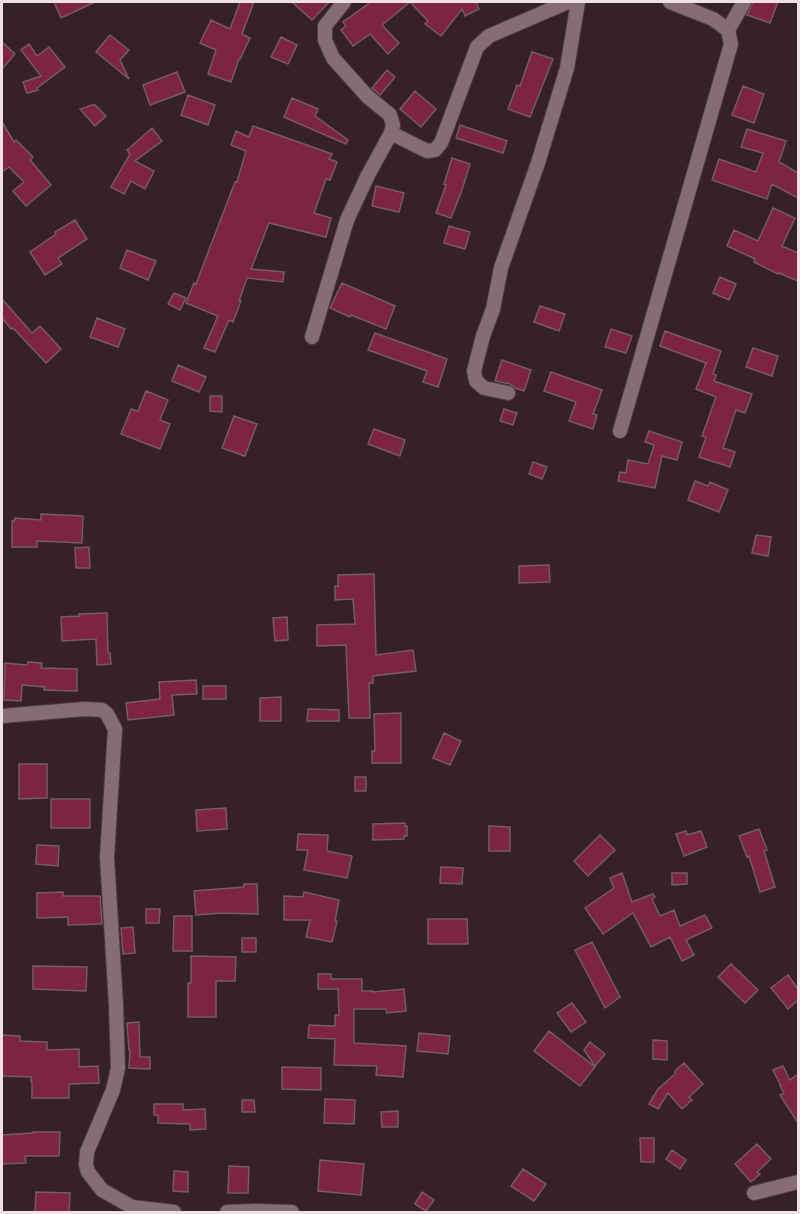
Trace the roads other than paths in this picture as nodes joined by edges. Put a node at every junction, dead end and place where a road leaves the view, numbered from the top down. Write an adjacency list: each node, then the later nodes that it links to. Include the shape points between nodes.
1 (344, 2): 7 (street, via 325,26 325,40 333,58 390,115)
2 (567, 2): 7 (street, via 489,36 477,47 435,150 428,151)
3 (578, 2): 9 (street, via 567,68 501,268 474,372 476,381 484,388)
4 (670, 2): 6 (street, via 713,19)
5 (744, 2): 6 (street)
6 (728, 30): 10 (street, via 731,44)
7 (391, 133): 8 (street, via 347,220)
8 (312, 337)
9 (508, 393)
10 (620, 431)
11 (2, 716): 14 (street, via 102,710 115,729 107,857 118,1068 87,1152 86,1165 102,1190 132,1207)
12 (798, 1182): 13 (street)
13 (754, 1193)
14 (174, 1212)
15 (227, 1212): 16 (street)
16 (292, 1212)

